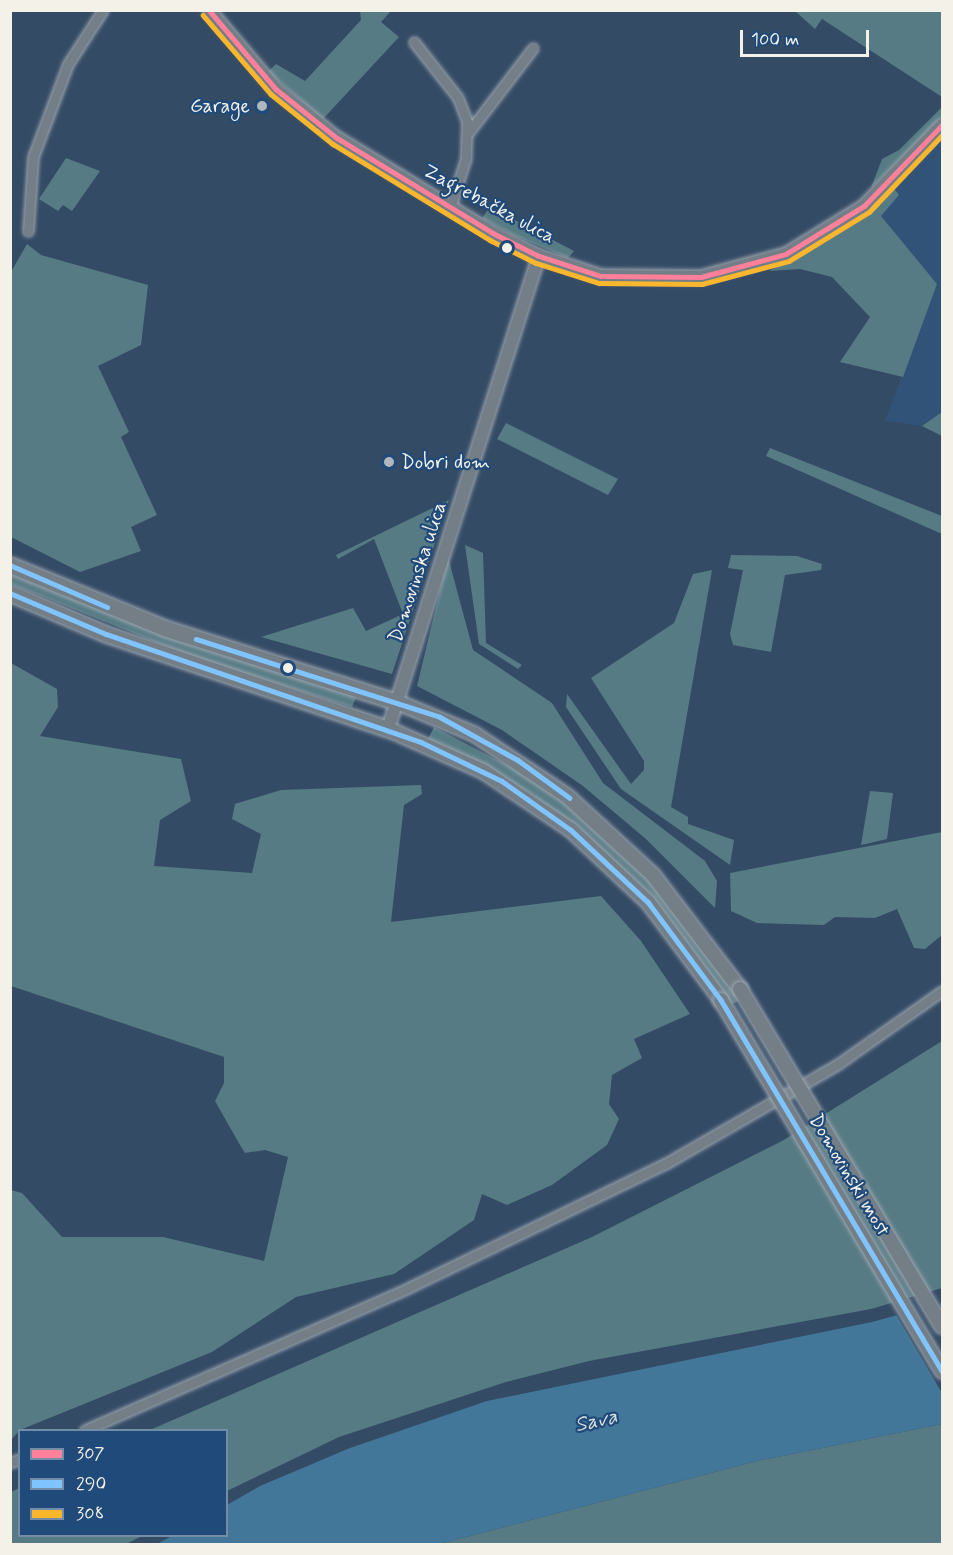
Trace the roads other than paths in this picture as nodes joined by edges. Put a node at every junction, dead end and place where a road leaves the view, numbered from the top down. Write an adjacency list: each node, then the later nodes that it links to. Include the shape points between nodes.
1 (104, 10): 8 (street, via 68,63 33,157)
2 (208, 10): 7 (street, Zagrebačka ulica, via 310,118)
3 (414, 42): 6 (street, via 458,98)
4 (533, 48): 6 (street)
5 (942, 125): 9 (street, Zagrebačka ulica, via 845,220 759,264 700,277 638,279 588,273)
6 (468, 133): 7 (street)
7 (450, 208): 9 (street, Zagrebačka ulica)
8 (28, 231)
9 (539, 256): 12 (street, Domovinska ulica)
10 (10, 565): 12 (highway, via 167,629)
11 (10, 593): 13 (highway, via 106,634)
12 (397, 702): 13 (street, Domovinska ulica); 15 (main road, Domovinski most, bridge, via 474,734 567,796 686,912 740,989)
13 (388, 729): 16 (main road, Domovinski most, bridge, via 483,771 556,818 648,902 721,1000)
14 (942, 991): 17 (street, via 838,1064 665,1164 410,1287)
15 (942, 1326)
16 (942, 1371)
17 (90, 1429)

